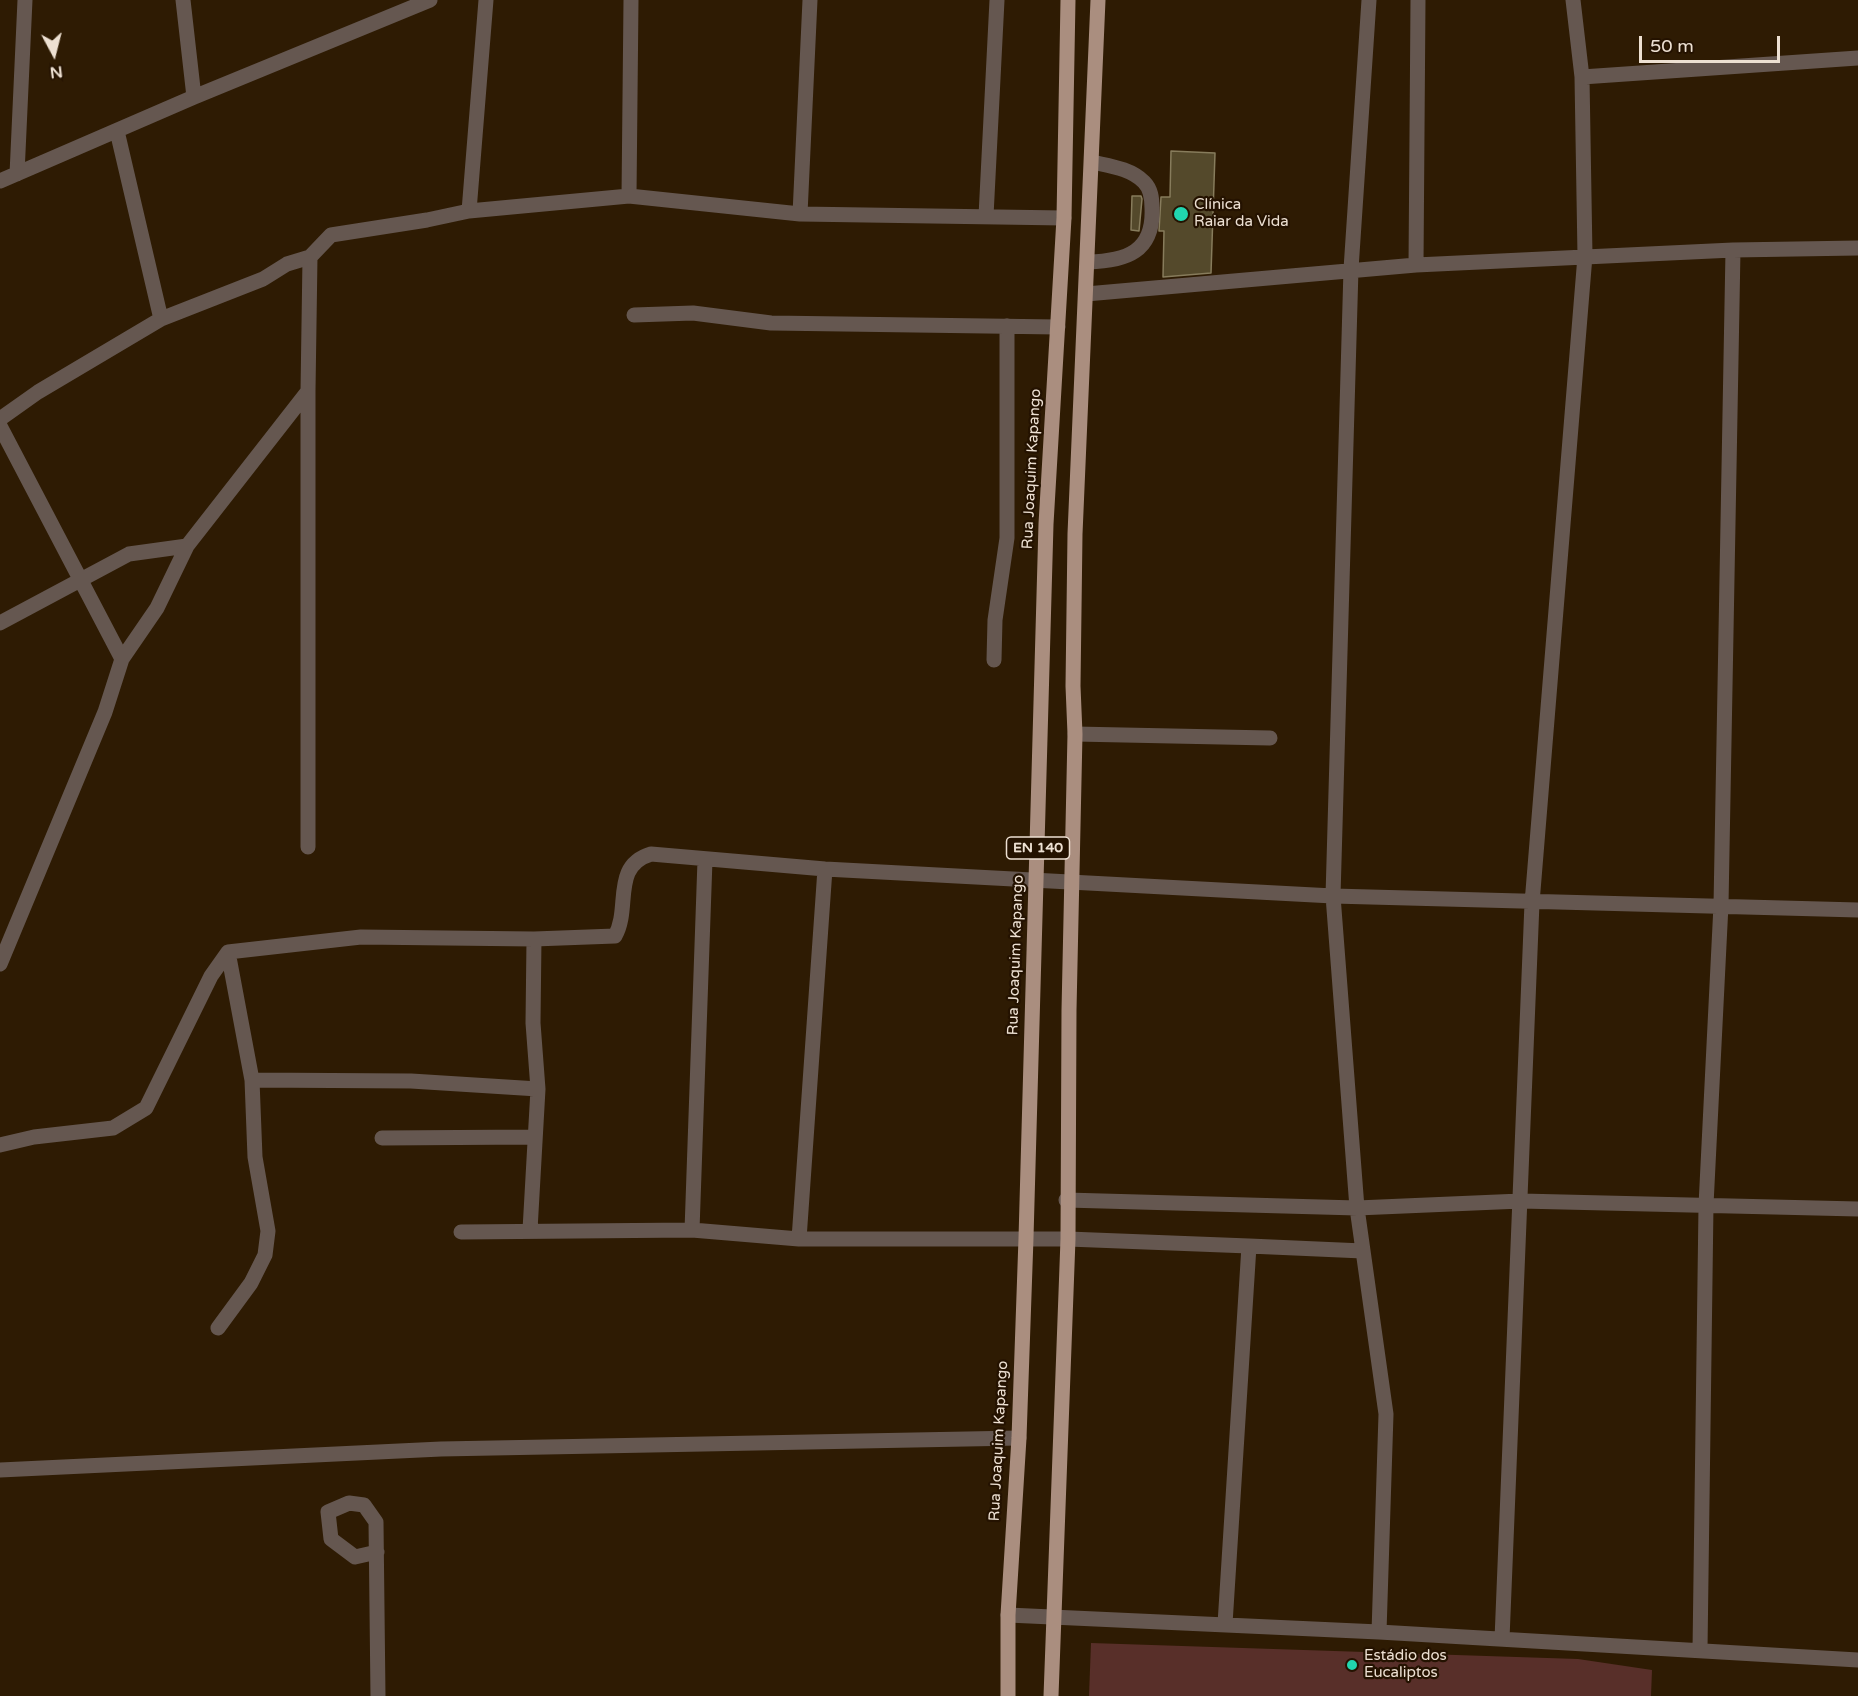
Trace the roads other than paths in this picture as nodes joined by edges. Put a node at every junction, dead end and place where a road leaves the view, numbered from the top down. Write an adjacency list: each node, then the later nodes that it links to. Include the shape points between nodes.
1 (25, 0): 18 (street)
2 (183, 0): 15 (street)
3 (430, 0): 15 (street)
4 (486, 0): 21 (street)
5 (631, 0): 20 (street)
6 (810, 0): 22 (street)
7 (997, 0): 23 (street)
8 (1068, 0): 24 (main road, Rua Joaquim Kapango / EN 140)
9 (1098, 0): 17 (main road, EN 140)
10 (1369, 0): 31 (street)
11 (1418, 0): 30 (street)
12 (1573, 0): 14 (street)
13 (1858, 58): 14 (street)
14 (1582, 76): 27 (street)
15 (194, 97): 16 (street)
16 (117, 131): 18 (street); 34 (street)
17 (1092, 162): 29 (main road, EN 140); 29 (street, via 1118,167 1144,182 1151,195 1153,214 1147,239 1136,251 1110,261)
18 (17, 174): 19 (street)
19 (0, 181)
20 (630, 196): 21 (street); 22 (street)
21 (469, 211): 28 (street, via 331,235)
22 (800, 214): 23 (street)
23 (986, 216): 24 (street)
24 (1064, 219): 36 (main road, Rua Joaquim Kapango / EN 140)
25 (1858, 248): 26 (street)
26 (1733, 250): 27 (street); 54 (street)
27 (1585, 256): 30 (street); 53 (street)
28 (310, 257): 34 (street); 37 (street)
29 (1088, 262): 32 (main road, EN 140)
30 (1416, 265): 31 (street)
31 (1351, 269): 32 (street); 52 (street)
32 (1086, 294): 45 (main road, EN 140, via 1075,534)
33 (634, 315): 35 (street, via 693,313 771,323)
34 (161, 319): 38 (street)
35 (1008, 326): 36 (street); 44 (street, via 1007,538 995,620)
36 (1058, 327): 50 (main road, Rua Joaquim Kapango / EN 140, via 1046,524)
37 (308, 391): 40 (street); 47 (street)
38 (0, 419)
39 (0, 426): 41 (street)
40 (187, 546): 41 (street, via 129,554); 43 (street, via 157,608)
41 (82, 578): 42 (street); 43 (street)
42 (0, 623)
43 (122, 658): 58 (street, via 105,712)
44 (994, 660)
45 (1075, 734): 46 (street); 51 (main road, EN 140)
46 (1270, 738)
47 (308, 847)
48 (705, 860): 49 (street); 56 (street, via 651,854 632,864 623,887 620,926 615,936); 70 (street)
49 (825, 869): 50 (street); 73 (street)
50 (1037, 881): 51 (street); 72 (main road, Rua Joaquim Kapango / EN 140)
51 (1072, 881): 52 (street); 64 (main road, EN 140)
52 (1333, 896): 53 (street); 67 (street)
53 (1532, 903): 54 (street); 65 (street)
54 (1721, 905): 55 (street); 66 (street)
55 (1858, 910)
56 (534, 939): 57 (street, via 361,937); 60 (street, via 533,1023)
57 (228, 952): 59 (street); 63 (street, via 211,976 146,1108 113,1128)
58 (0, 964)
59 (252, 1080): 60 (street, via 411,1082); 77 (street, via 255,1157 268,1231 265,1255 251,1283)
60 (538, 1089): 61 (street)
61 (534, 1137): 62 (street); 69 (street)
62 (382, 1138)
63 (0, 1145)
64 (1066, 1200): 67 (street); 74 (main road, EN 140)
65 (1521, 1201): 66 (street); 67 (street); 85 (street)
66 (1706, 1205): 68 (street); 86 (street)
67 (1357, 1208): 76 (street)
68 (1858, 1209)
69 (530, 1230): 70 (street); 71 (street)
70 (692, 1230): 73 (street)
71 (461, 1232)
72 (1026, 1238): 73 (street); 74 (street); 78 (main road, Rua Joaquim Kapango / EN 140)
73 (799, 1239)
74 (1068, 1239): 75 (street); 82 (main road, EN 140)
75 (1249, 1246): 76 (street); 83 (street)
76 (1363, 1251): 84 (street, via 1386,1414)
77 (218, 1328)
78 (1019, 1438): 79 (street, via 441,1449); 81 (main road, Rua Joaquim Kapango / EN 140)
79 (0, 1470)
80 (377, 1552): 88 (street)
81 (1008, 1615): 82 (street); 89 (main road, Rua Joaquim Kapango / EN 140)
82 (1055, 1619): 83 (street); 90 (main road, EN 140)
83 (1225, 1624): 84 (street)
84 (1379, 1632): 85 (street)
85 (1502, 1639): 86 (street)
86 (1700, 1650): 87 (street)
87 (1858, 1660)
88 (378, 1696)
89 (1008, 1696)
90 (1051, 1696)

